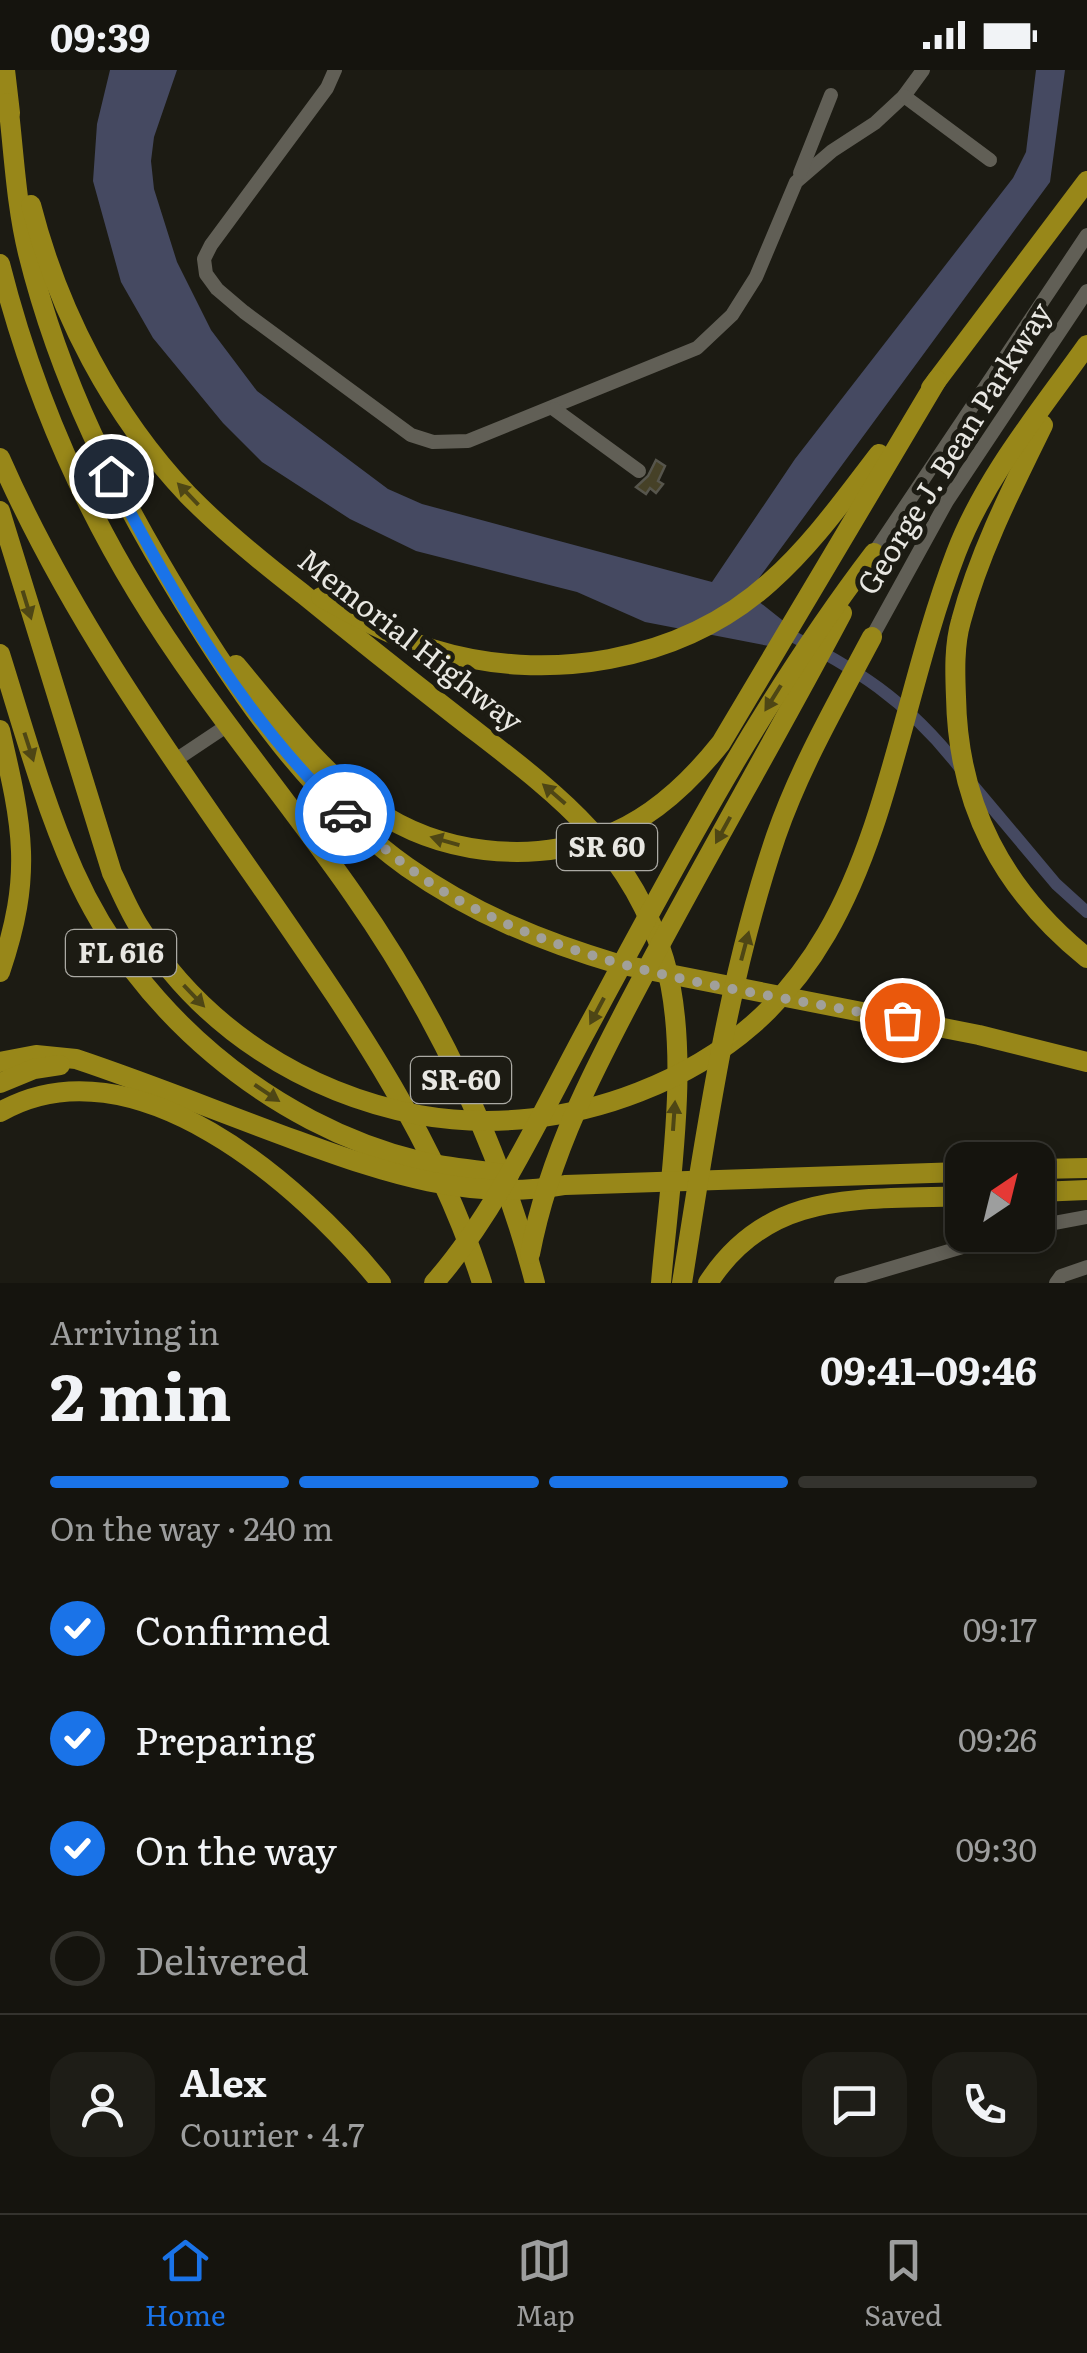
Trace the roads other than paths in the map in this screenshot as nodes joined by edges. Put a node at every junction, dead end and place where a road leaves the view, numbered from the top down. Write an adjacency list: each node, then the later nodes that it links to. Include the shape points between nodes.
1 (5, 70): 6 (highway, Memorial Highway / SR 60)
2 (335, 70): 15 (street, via 211,245 204,262 209,280 412,434 433,442 468,441)
3 (923, 70): 5 (street)
4 (832, 95): 9 (street)
5 (904, 96): 7 (street); 9 (street)
6 (8, 103): 20 (highway, Memorial Highway / SR 60, one-way to 6, via 170,474 106,385 51,268); 21 (highway, via 27,248 68,383)
7 (990, 160)
8 (1087, 181): 14 (highway)
9 (796, 182): 15 (street, via 756,277 732,315 698,348)
10 (1087, 234): 19 (street, George J. Bean Parkway)
11 (0, 264): 25 (highway, SR-60, via 22,342 81,488 137,592)
12 (1084, 294): 23 (street, George J. Bean Parkway, via 956,487)
13 (1087, 346): 18 (highway, one-way to 13, via 112,873 140,927 180,981 222,1024 292,1070 356,1099 467,1121 554,1116 666,1082 735,1038 819,948 862,866 957,550 988,488); 28 (highway, via 976,572 959,626 955,676 957,740 995,856 1020,894)
14 (937, 380): 20 (highway, via 768,585 690,633 635,654 517,666 481,661 398,636); 21 (highway, one-way to 21, via 721,742 672,794 630,824 576,845 482,850 426,836 376,810 288,726)
15 (554, 408): 17 (street)
16 (0, 458): 27 (highway, via 62,584)
17 (639, 471)
18 (0, 511)
19 (874, 554): 22 (highway)
20 (260, 560): 52 (highway, Memorial Highway / SR 60, one-way to 20, via 677,1039 664,960 646,910 606,845 572,810)
21 (170, 581): 31 (highway, via 237,687 331,801 405,866 464,904 562,948 618,964)
22 (832, 619): 48 (highway, one-way to 48, via 718,788 480,1220); 50 (highway, one-way to 50, via 588,1082 543,1196)
23 (872, 636): 53 (highway, one-way to 23, via 741,961 777,834)
24 (0, 654): 38 (highway, FL 616, one-way to 38, via 74,872 133,971 180,1025 309,1118 373,1147 421,1162)
25 (228, 724): 27 (street); 51 (highway, SR-60, via 352,893 435,1028 504,1179)
26 (0, 730): 29 (highway, via 20,814 23,874 16,926)
27 (174, 761): 49 (highway, via 374,1052 455,1205)
28 (1087, 958)
29 (0, 972)
30 (0, 1062): 32 (highway, via 51,1054)
31 (1087, 1062)
32 (106, 1068): 33 (highway, via 52,1065); 38 (highway, via 426,1183 524,1191)
33 (0, 1083)
34 (0, 1112): 47 (highway, via 50,1092 85,1090 182,1119 279,1177)
35 (1055, 1168): 36 (highway)
36 (1087, 1168)
37 (945, 1173): 38 (highway, FL 616)
38 (565, 1186)
39 (1087, 1190): 40 (highway)
40 (1055, 1191)
41 (945, 1197): 54 (highway, via 828,1202 788,1212 748,1237)
42 (1087, 1217): 43 (street)
43 (1055, 1223)
44 (946, 1252): 46 (street)
45 (1087, 1267): 55 (street)
46 (846, 1282)
47 (381, 1283)
48 (434, 1283)
49 (482, 1283)
50 (524, 1283)
51 (536, 1283)
52 (661, 1283)
53 (682, 1283)
54 (708, 1283)
55 (1056, 1283)

